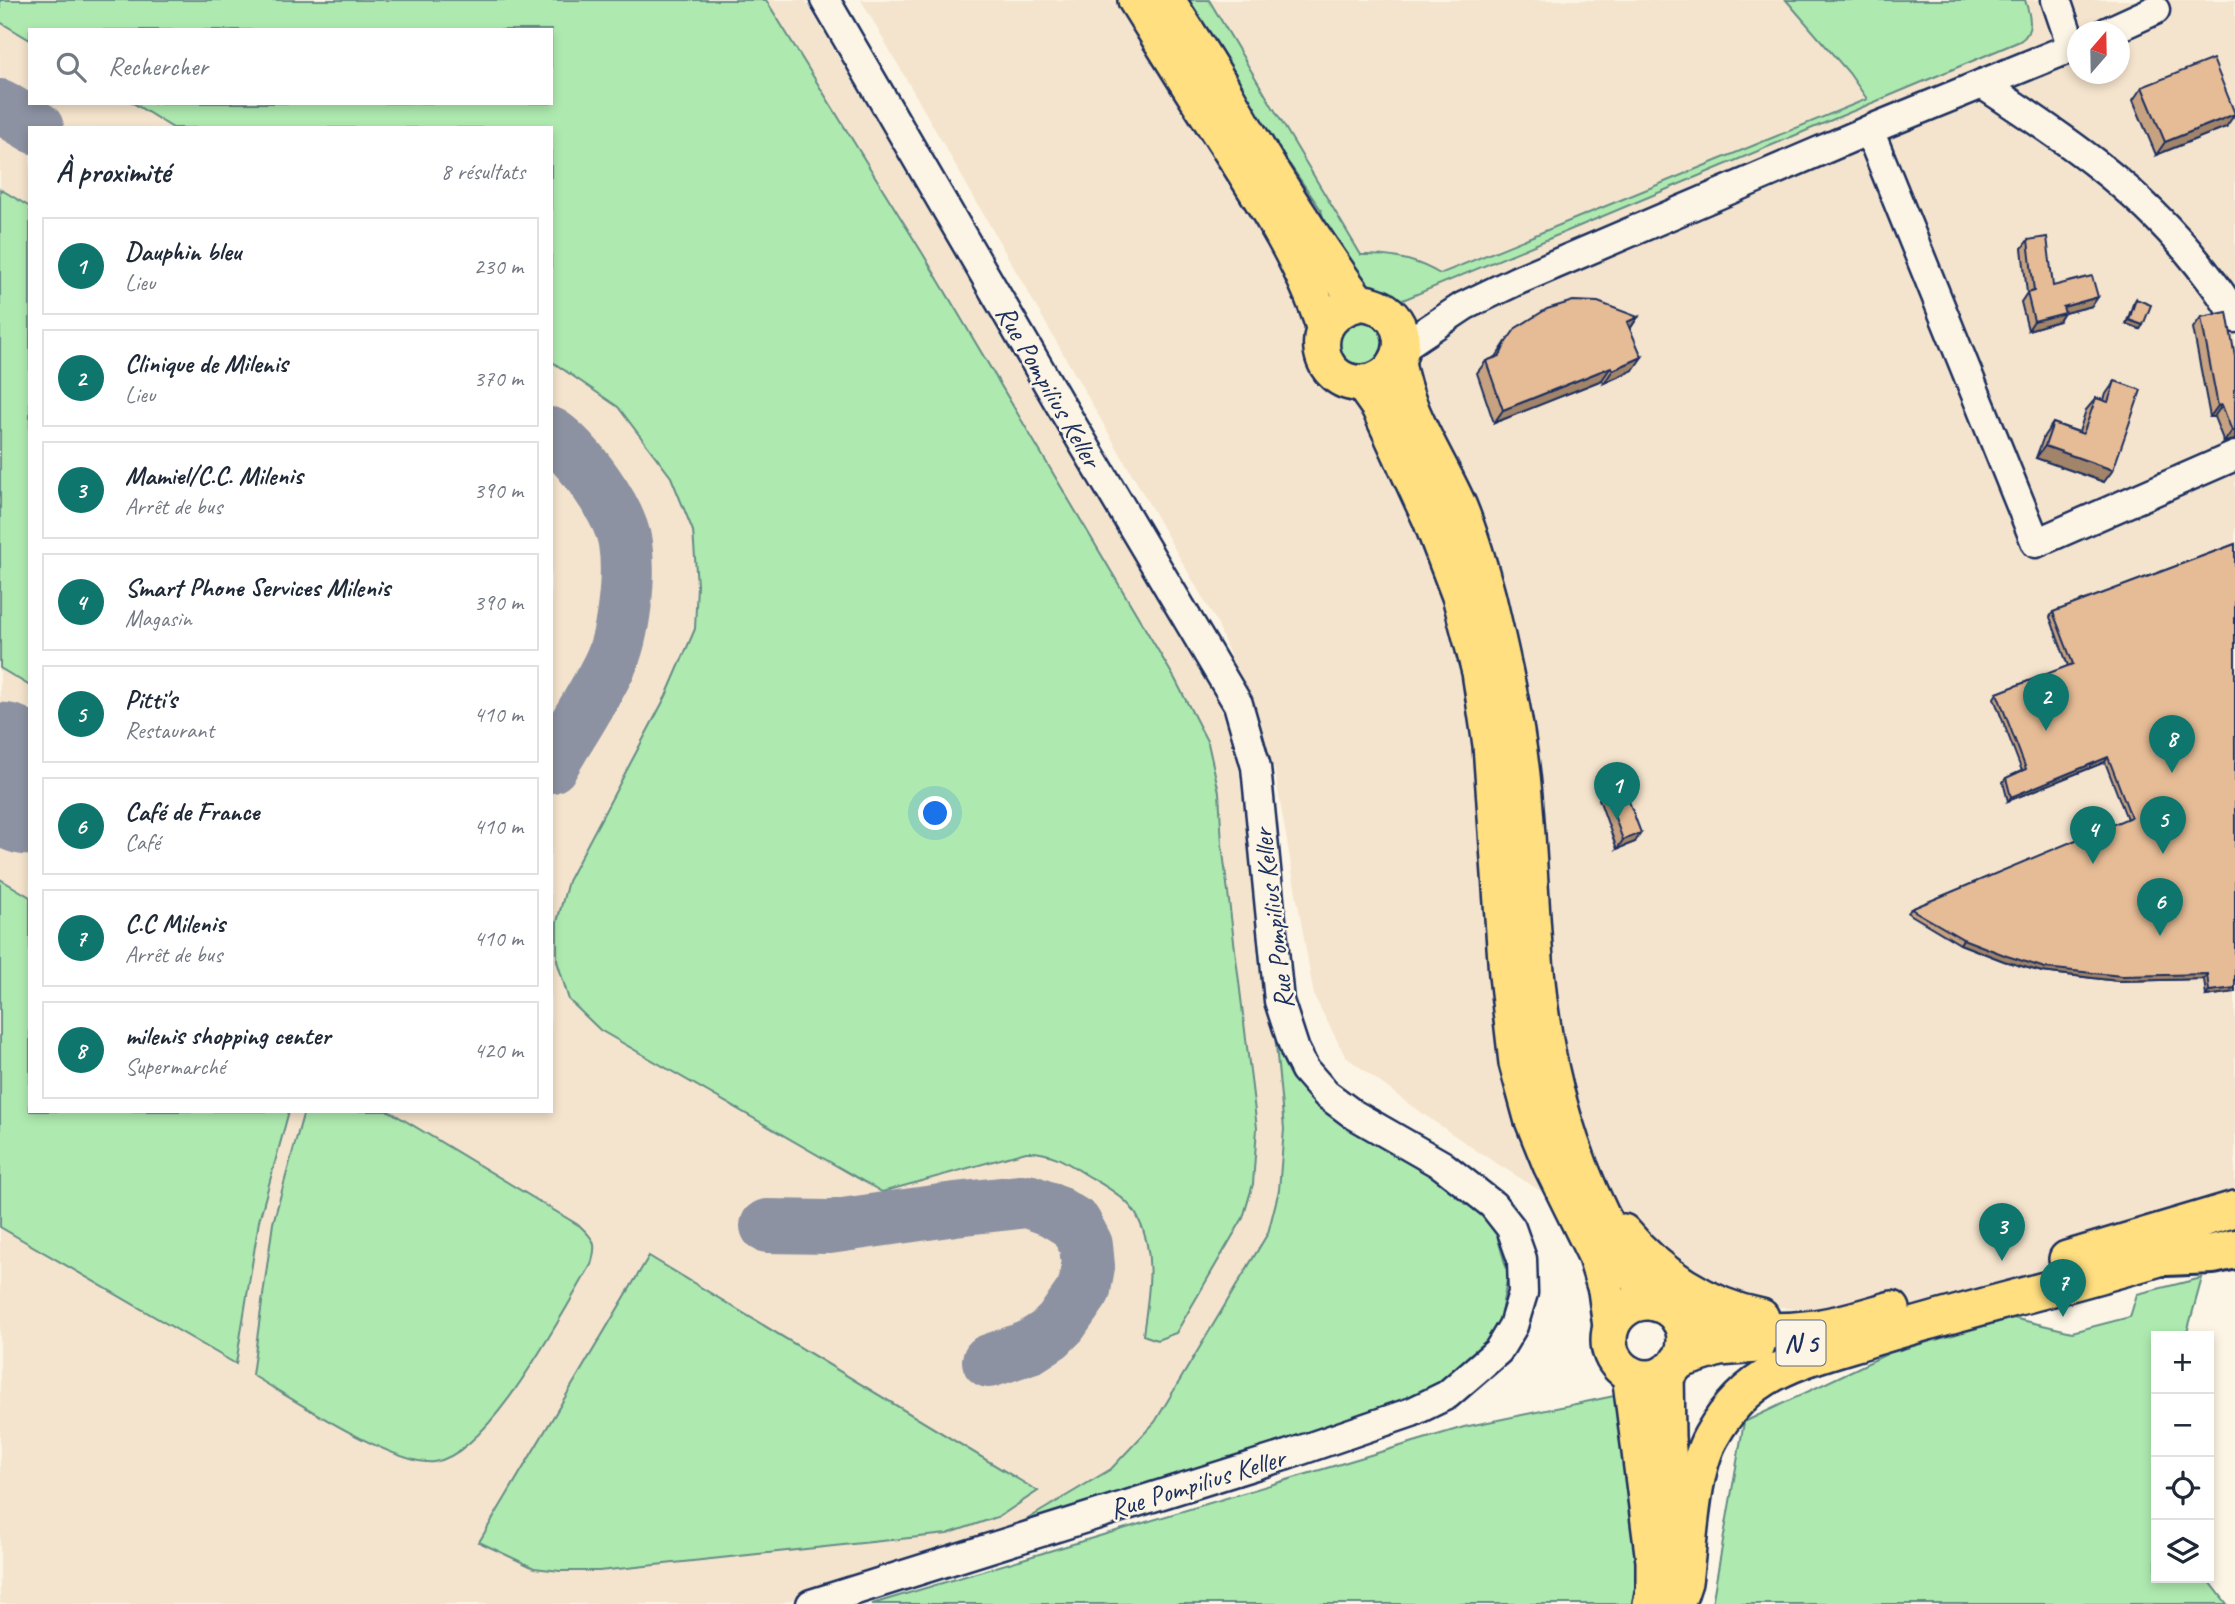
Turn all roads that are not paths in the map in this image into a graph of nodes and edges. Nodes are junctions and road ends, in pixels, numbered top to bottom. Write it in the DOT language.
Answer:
graph roads {
  1 [pos="825,0"];
  2 [pos="1136,0"];
  3 [pos="1167,0"];
  4 [pos="2056,0"];
  5 [pos="2155,10"];
  6 [pos="2130,21"];
  7 [pos="2067,27"];
  8 [pos="2067,49"];
  9 [pos="1982,84"];
  10 [pos="1869,130"];
  11 [pos="1360,303"];
  12 [pos="2235,318"];
  13 [pos="1324,327"];
  14 [pos="1398,343"];
  15 [pos="1362,383"];
  16 [pos="2235,456"];
  17 [pos="1588,1187"];
  18 [pos="2235,1209"];
  19 [pos="2235,1234"];
  20 [pos="2235,1249"];
  21 [pos="2166,1256"];
  22 [pos="1669,1312"];
  23 [pos="1858,1318"];
  24 [pos="1924,1322"];
  25 [pos="1611,1327"];
  26 [pos="1672,1367"];
  27 [pos="1630,1374"];
  28 [pos="1670,1601"];
  29 [pos="811,1604"];
  1 -- 29 [label="street, Rue Pompilius Keller"];
  2 -- 13 [label="main road"];
  3 -- 11 [label="main road"];
  4 -- 7 [label="street"];
  5 -- 6 [label="street"];
  8 -- 9 [label="street"];
  9 -- 10 [label="street"];
  9 -- 12 [label="street"];
  10 -- 14 [label="street"];
  10 -- 16 [label="street"];
  11 -- 13 [label="main road"];
  11 -- 14 [label="main road"];
  13 -- 15 [label="main road"];
  14 -- 15 [label="main road"];
  14 -- 17 [label="main road"];
  15 -- 25 [label="main road"];
  17 -- 22 [label="main road"];
  17 -- 23 [label="main road"];
  18 -- 23 [label="main road, N 5"];
  19 -- 21 [label="main road, N 5"];
  20 -- 21 [label="highway"];
  21 -- 24 [label="main road, N 5"];
  22 -- 23 [label="main road, N 5"];
  22 -- 25 [label="main road"];
  22 -- 26 [label="main road"];
  24 -- 26 [label="main road, N 5"];
  24 -- 28 [label="main road"];
  25 -- 27 [label="main road"];
  26 -- 27 [label="main road"];
  26 -- 28 [label="main road"];
  27 -- 28 [label="main road"];
}
